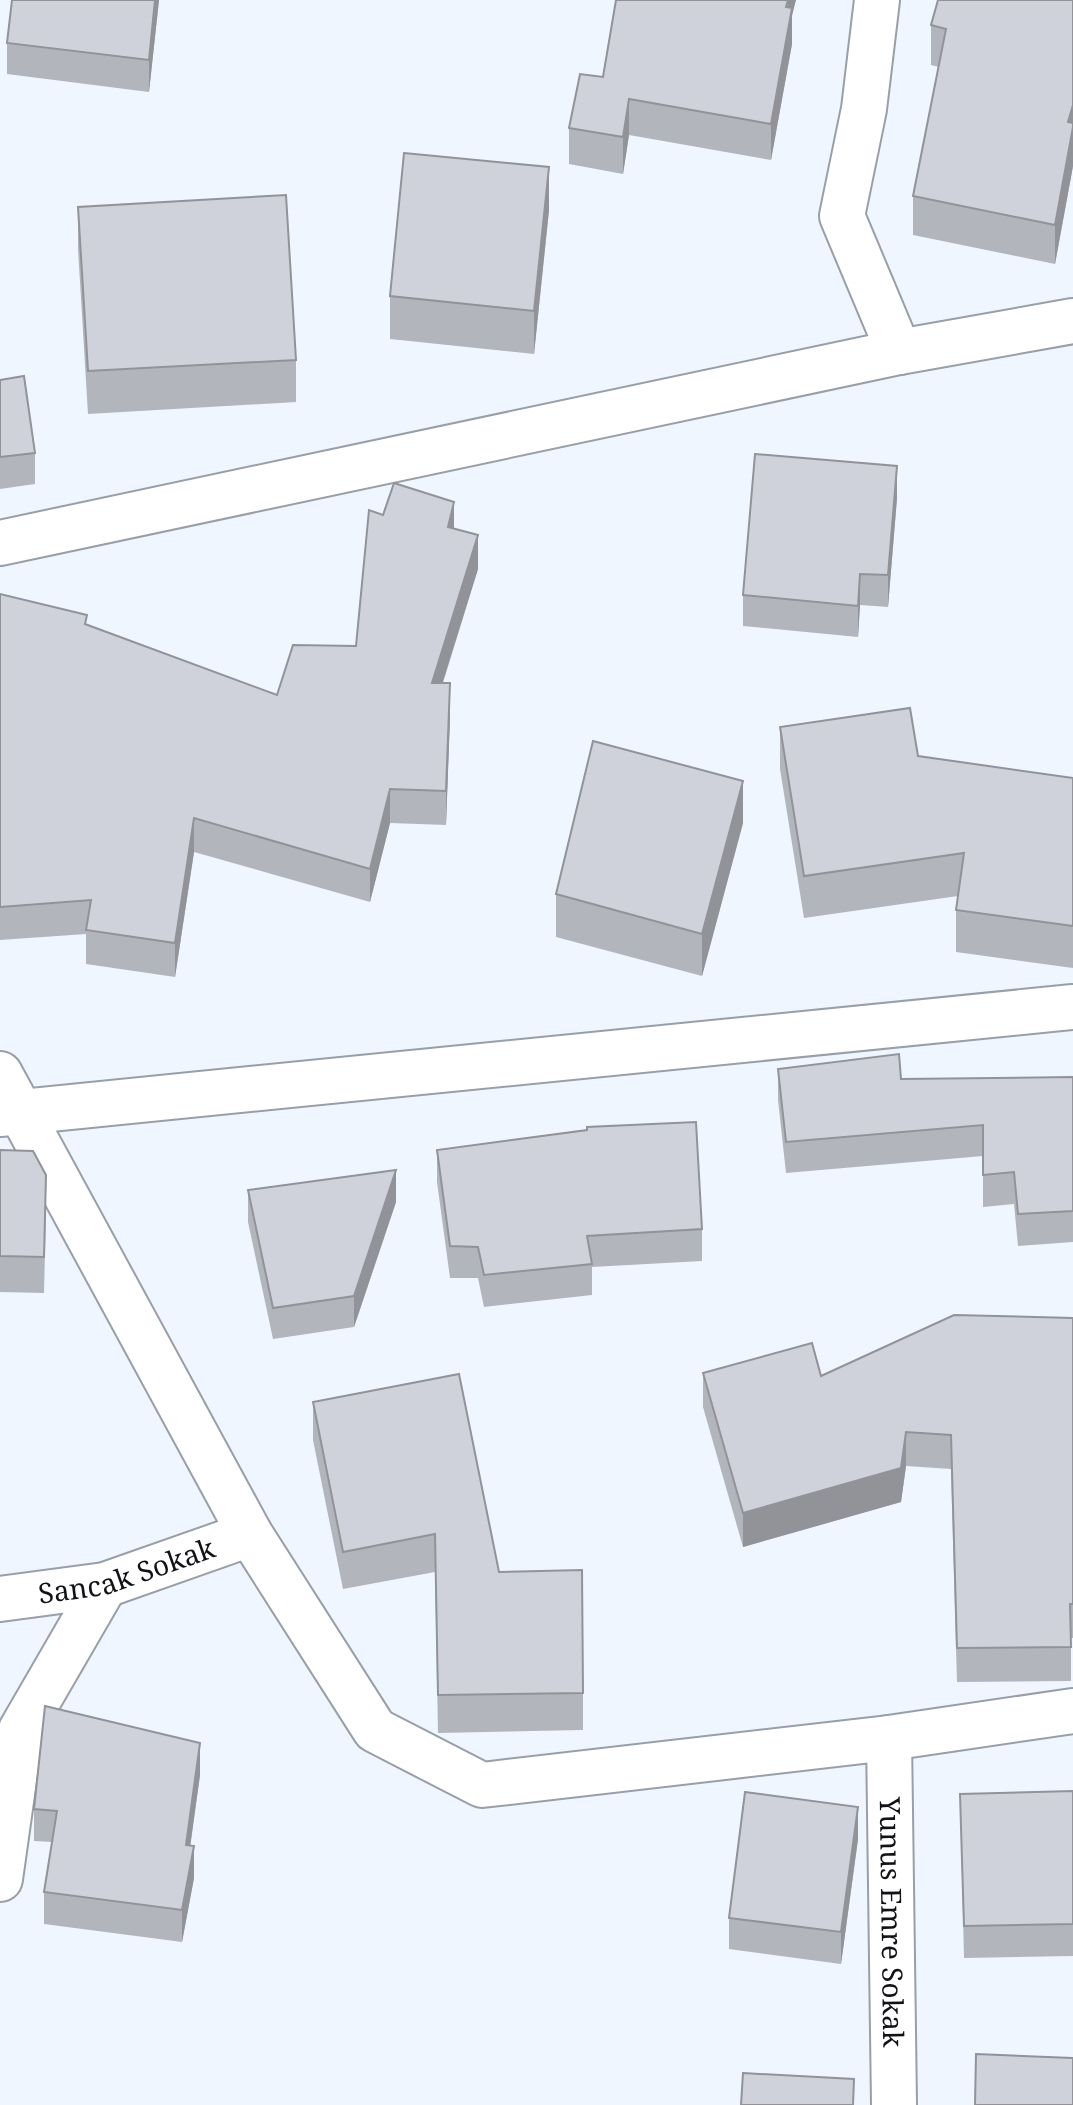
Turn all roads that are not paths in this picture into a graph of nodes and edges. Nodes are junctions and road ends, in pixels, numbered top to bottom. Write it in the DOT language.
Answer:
graph roads {
  1 [pos="877,0"];
  2 [pos="1073,321"];
  3 [pos="899,352"];
  4 [pos="0,543"];
  5 [pos="1073,1007"];
  6 [pos="6,1100"];
  7 [pos="250,1534"];
  8 [pos="105,1585"];
  9 [pos="0,1599"];
  10 [pos="1073,1711"];
  11 [pos="889,1738"];
  12 [pos="0,1879"];
  13 [pos="894,2105"];
  1 -- 3 [label="street"];
  2 -- 3 [label="street"];
  3 -- 4 [label="street"];
  5 -- 6 [label="street"];
  6 -- 7 [label="street"];
  7 -- 8 [label="street, Sancak Sokak"];
  7 -- 11 [label="street"];
  8 -- 9 [label="street, Sancak Sokak"];
  8 -- 12 [label="street"];
  10 -- 11 [label="street"];
  11 -- 13 [label="street, Yunus Emre Sokak"];
}
